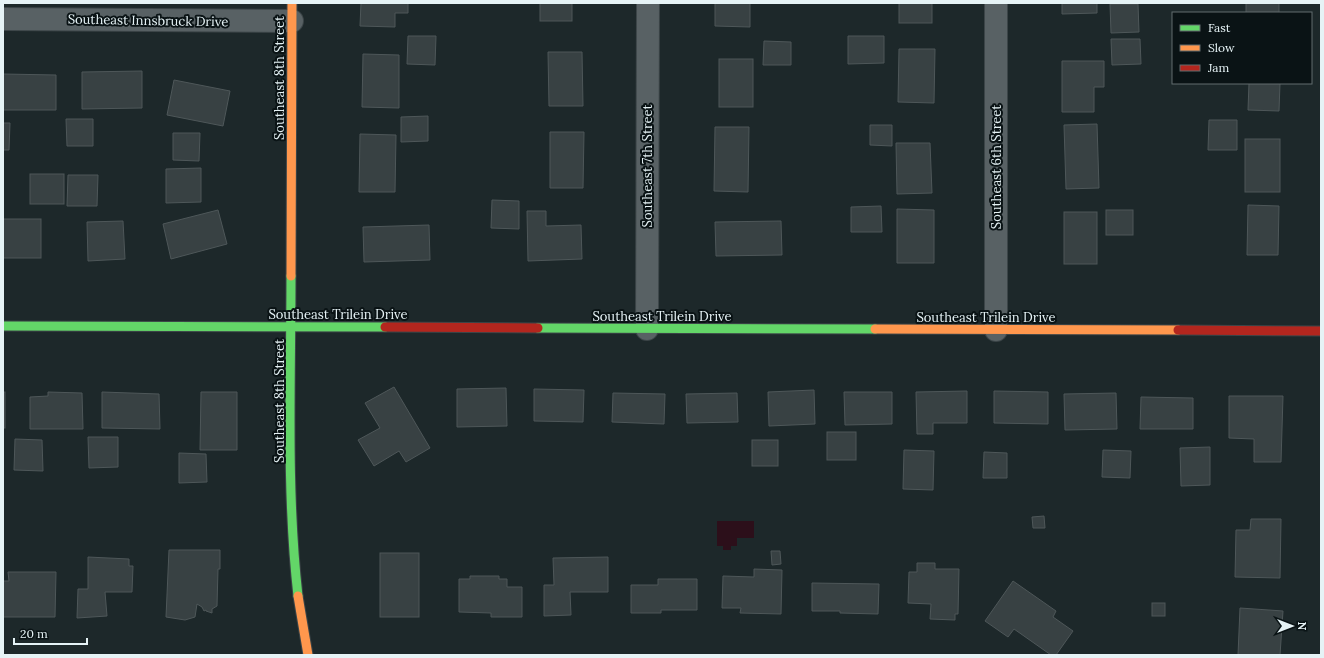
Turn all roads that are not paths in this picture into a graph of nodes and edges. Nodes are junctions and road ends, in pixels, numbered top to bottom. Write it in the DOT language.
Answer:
graph roads {
  1 [pos="648,3"];
  2 [pos="996,3"];
  3 [pos="292,12"];
  4 [pos="3,19"];
  5 [pos="3,326"];
  6 [pos="292,327"];
  7 [pos="647,329"];
  8 [pos="996,330"];
  9 [pos="1321,331"];
  10 [pos="308,655"];
  1 -- 7 [label="street, Southeast 7th Street"];
  2 -- 8 [label="street, Southeast 6th Street"];
  3 -- 4 [label="street, Southeast Innsbruck Drive"];
  3 -- 6 [label="street, Southeast 8th Street"];
  5 -- 6 [label="street, Southeast Trilein Drive"];
  6 -- 7 [label="street, Southeast Trilein Drive"];
  6 -- 10 [label="street, Southeast 8th Street"];
  7 -- 8 [label="street, Southeast Trilein Drive"];
  8 -- 9 [label="street, Southeast Trilein Drive"];
}
